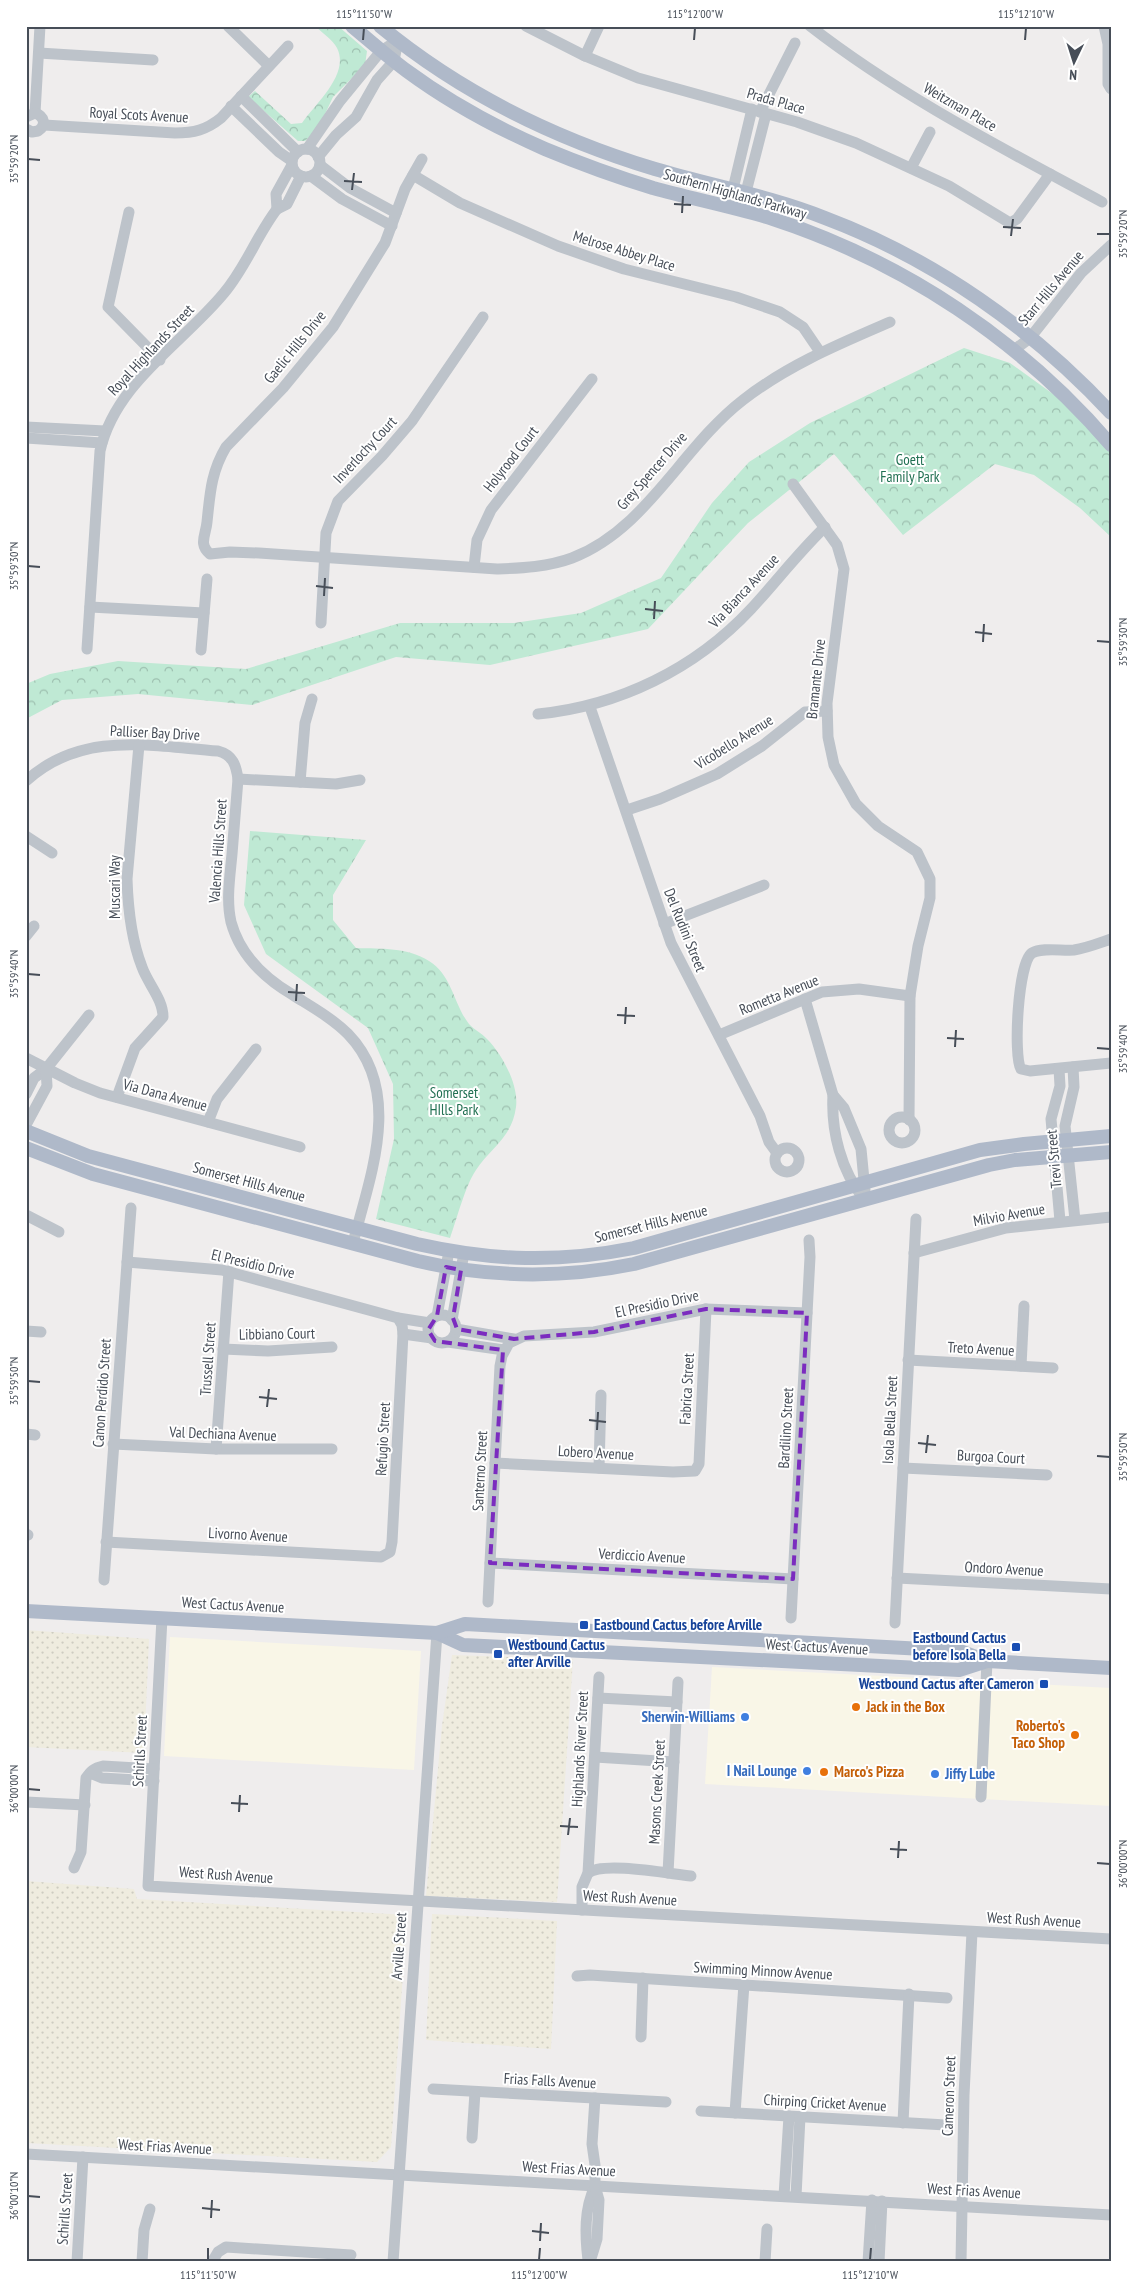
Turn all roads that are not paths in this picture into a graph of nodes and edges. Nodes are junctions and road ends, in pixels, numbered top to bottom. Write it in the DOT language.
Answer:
graph roads {
  1 [pos="40,26"];
  2 [pos="228,26"];
  3 [pos="352,26"];
  4 [pos="380,26"];
  5 [pos="526,26"];
  6 [pos="599,26"];
  7 [pos="810,26"];
  8 [pos="1104,26"];
  9 [pos="398,40"];
  10 [pos="795,43"];
  11 [pos="288,46"];
  12 [pos="381,51"];
  13 [pos="38,53"];
  14 [pos="585,56"];
  15 [pos="153,60"];
  16 [pos="394,61"];
  17 [pos="269,66"];
  18 [pos="1111,89"];
  19 [pos="241,96"];
  20 [pos="231,106"];
  21 [pos="759,112"];
  22 [pos="31,115"];
  23 [pos="44,125"];
  24 [pos="26,128"];
  25 [pos="930,132"];
  26 [pos="297,157"];
  27 [pos="422,160"];
  28 [pos="319,161"];
  29 [pos="911,168"];
  30 [pos="1050,174"];
  31 [pos="413,175"];
  32 [pos="306,176"];
  33 [pos="740,191"];
  34 [pos="1102,202"];
  35 [pos="277,209"];
  36 [pos="736,209"];
  37 [pos="129,212"];
  38 [pos="396,213"];
  39 [pos="392,226"];
  40 [pos="1111,245"];
  41 [pos="483,317"];
  42 [pos="890,322"];
  43 [pos="1030,338"];
  44 [pos="1014,350"];
  45 [pos="820,352"];
  46 [pos="160,360"];
  47 [pos="592,379"];
  48 [pos="1111,414"];
  49 [pos="26,427"];
  50 [pos="105,431"];
  51 [pos="26,438"];
  52 [pos="102,443"];
  53 [pos="1111,445"];
  54 [pos="793,484"];
  55 [pos="825,527"];
  56 [pos="206,550"];
  57 [pos="324,558"];
  58 [pos="474,567"];
  59 [pos="207,579"];
  60 [pos="90,607"];
  61 [pos="204,613"];
  62 [pos="321,622"];
  63 [pos="88,649"];
  64 [pos="201,650"];
  65 [pos="312,699"];
  66 [pos="590,706"];
  67 [pos="827,711"];
  68 [pos="538,714"];
  69 [pos="139,745"];
  70 [pos="230,757"];
  71 [pos="238,778"];
  72 [pos="360,780"];
  73 [pos="26,781"];
  74 [pos="300,782"];
  75 [pos="627,810"];
  76 [pos="26,836"];
  77 [pos="52,853"];
  78 [pos="764,885"];
  79 [pos="664,924"];
  80 [pos="34,926"];
  81 [pos="26,936"];
  82 [pos="1111,939"];
  83 [pos="910,996"];
  84 [pos="805,999"];
  85 [pos="89,1015"];
  86 [pos="719,1035"];
  87 [pos="256,1050"];
  88 [pos="26,1058"];
  89 [pos="1111,1063"];
  90 [pos="1073,1067"];
  91 [pos="46,1069"];
  92 [pos="1059,1069"];
  93 [pos="26,1094"];
  94 [pos="833,1095"];
  95 [pos="117,1097"];
  96 [pos="909,1120"];
  97 [pos="208,1122"];
  98 [pos="26,1125"];
  99 [pos="26,1131"];
  100 [pos="1111,1136"];
  101 [pos="1067,1140"];
  102 [pos="1052,1141"];
  103 [pos="300,1147"];
  104 [pos="26,1148"];
  105 [pos="1111,1152"];
  106 [pos="777,1153"];
  107 [pos="1068,1155"];
  108 [pos="1054,1156"];
  109 [pos="860,1184"];
  110 [pos="864,1199"];
  111 [pos="131,1208"];
  112 [pos="26,1215"];
  113 [pos="1111,1217"];
  114 [pos="916,1219"];
  115 [pos="1074,1220"];
  116 [pos="1060,1221"];
  117 [pos="357,1228"];
  118 [pos="59,1232"];
  119 [pos="809,1240"];
  120 [pos="353,1243"];
  121 [pos="449,1251"];
  122 [pos="914,1253"];
  123 [pos="464,1254"];
  124 [pos="127,1262"];
  125 [pos="446,1267"];
  126 [pos="460,1270"];
  127 [pos="229,1271"];
  128 [pos="1024,1306"];
  129 [pos="706,1309"];
  130 [pos="807,1313"];
  131 [pos="433,1320"];
  132 [pos="454,1324"];
  133 [pos="401,1326"];
  134 [pos="26,1331"];
  135 [pos="41,1332"];
  136 [pos="432,1338"];
  137 [pos="448,1342"];
  138 [pos="509,1344"];
  139 [pos="332,1347"];
  140 [pos="223,1349"];
  141 [pos="908,1360"];
  142 [pos="1021,1366"];
  143 [pos="1053,1368"];
  144 [pos="601,1395"];
  145 [pos="113,1444"];
  146 [pos="332,1449"];
  147 [pos="216,1450"];
  148 [pos="495,1462"];
  149 [pos="599,1468"];
  150 [pos="903,1468"];
  151 [pos="695,1470"];
  152 [pos="1047,1475"];
  153 [pos="106,1542"];
  154 [pos="387,1554"];
  155 [pos="490,1563"];
  156 [pos="896,1578"];
  157 [pos="793,1579"];
  158 [pos="104,1580"];
  159 [pos="1111,1590"];
  160 [pos="488,1602"];
  161 [pos="26,1611"];
  162 [pos="162,1618"];
  163 [pos="791,1618"];
  164 [pos="895,1623"];
  165 [pos="437,1633"];
  166 [pos="987,1661"];
  167 [pos="1111,1668"];
  168 [pos="599,1677"];
  169 [pos="678,1682"];
  170 [pos="598,1698"];
  171 [pos="677,1702"];
  172 [pos="595,1757"];
  173 [pos="674,1762"];
  174 [pos="154,1769"];
  175 [pos="90,1773"];
  176 [pos="154,1781"];
  177 [pos="981,1797"];
  178 [pos="26,1802"];
  179 [pos="85,1805"];
  180 [pos="74,1868"];
  181 [pos="588,1873"];
  182 [pos="668,1873"];
  183 [pos="691,1876"];
  184 [pos="148,1886"];
  185 [pos="417,1902"];
  186 [pos="582,1910"];
  187 [pos="972,1932"];
  188 [pos="1111,1939"];
  189 [pos="577,1976"];
  190 [pos="643,1978"];
  191 [pos="744,1984"];
  192 [pos="909,1994"];
  193 [pos="947,1998"];
  194 [pos="641,2037"];
  195 [pos="433,2089"];
  196 [pos="474,2092"];
  197 [pos="595,2098"];
  198 [pos="666,2102"];
  199 [pos="701,2111"];
  200 [pos="735,2113"];
  201 [pos="794,2116"];
  202 [pos="903,2123"];
  203 [pos="946,2125"];
  204 [pos="472,2138"];
  205 [pos="26,2154"];
  206 [pos="83,2157"];
  207 [pos="399,2175"];
  208 [pos="594,2186"];
  209 [pos="790,2196"];
  210 [pos="877,2201"];
  211 [pos="961,2206"];
  212 [pos="150,2209"];
  213 [pos="1111,2215"];
  214 [pos="767,2229"];
  215 [pos="351,2255"];
  216 [pos="215,2257"];
  217 [pos="77,2262"];
  218 [pos="142,2262"];
  219 [pos="392,2262"];
  220 [pos="589,2262"];
  221 [pos="765,2262"];
  222 [pos="868,2262"];
  223 [pos="879,2262"];
  224 [pos="962,2262"];
  1 -- 13 [label="street"];
  2 -- 17 [label="street"];
  3 -- 12 [label="main road, Southern Highlands Parkway"];
  4 -- 9 [label="main road, Southern Highlands Parkway"];
  5 -- 14 [label="street, Prada Place"];
  6 -- 14 [label="street"];
  7 -- 30 [label="street, Weitzman Place"];
  8 -- 18 [label="street"];
  9 -- 12 [label="street, Royal Highlands Street"];
  9 -- 16 [label="street"];
  9 -- 33 [label="main road, Southern Highlands Parkway"];
  10 -- 21 [label="street"];
  11 -- 17 [label="street, Royal Scots Avenue"];
  12 -- 16 [label="main road, Southern Highlands Parkway"];
  12 -- 26 [label="street, Royal Highlands Street"];
  13 -- 15 [label="street"];
  13 -- 22 [label="street"];
  14 -- 21 [label="street, Prada Place"];
  16 -- 28 [label="street, Royal Highlands Street"];
  16 -- 36 [label="main road, Southern Highlands Parkway"];
  17 -- 19 [label="street, Royal Scots Avenue"];
  19 -- 20 [label="street, Royal Scots Avenue"];
  19 -- 26 [label="street"];
  20 -- 23 [label="street, Royal Scots Avenue"];
  20 -- 26 [label="street"];
  21 -- 29 [label="street, Prada Place"];
  21 -- 33 [label="street"];
  22 -- 23 [label="street"];
  23 -- 24 [label="street, Royal Scots Avenue"];
  25 -- 29 [label="street"];
  26 -- 28 [label="street"];
  26 -- 32 [label="street"];
  26 -- 35 [label="street, Royal Highlands Street"];
  27 -- 31 [label="street, Gaelic Hills Drive"];
  28 -- 32 [label="street, Royal Highlands Street"];
  28 -- 38 [label="street"];
  29 -- 30 [label="street, Prada Place"];
  30 -- 34 [label="street, Weitzman Place"];
  31 -- 38 [label="street, Gaelic Hills Drive"];
  31 -- 45 [label="street, Melrose Abbey Place"];
  32 -- 35 [label="street, Royal Highlands Street"];
  32 -- 39 [label="street"];
  33 -- 36 [label="street"];
  33 -- 43 [label="main road, Southern Highlands Parkway"];
  35 -- 46 [label="street, Royal Highlands Street"];
  36 -- 44 [label="main road, Southern Highlands Parkway"];
  37 -- 46 [label="street"];
  38 -- 39 [label="street, Gaelic Hills Drive"];
  39 -- 56 [label="street, Gaelic Hills Drive"];
  40 -- 43 [label="street, Starr Hills Avenue"];
  41 -- 57 [label="street, Inverlochy Court"];
  42 -- 45 [label="street, Grey Spencer Drive"];
  43 -- 44 [label="street, Starr Hills Avenue"];
  43 -- 48 [label="main road, Southern Highlands Parkway"];
  44 -- 53 [label="main road, Southern Highlands Parkway"];
  45 -- 58 [label="street, Grey Spencer Drive"];
  46 -- 50 [label="street, Royal Highlands Street"];
  47 -- 58 [label="street, Holyrood Court"];
  49 -- 50 [label="street"];
  50 -- 52 [label="street, Royal Highlands Street"];
  51 -- 52 [label="street"];
  52 -- 60 [label="street, Royal Highlands Street"];
  54 -- 55 [label="street, Bramante Drive"];
  55 -- 66 [label="street, Via Bianca Avenue"];
  55 -- 67 [label="street, Bramante Drive"];
  56 -- 57 [label="street, Grey Spencer Drive"];
  57 -- 58 [label="street, Grey Spencer Drive"];
  57 -- 62 [label="street, Inverlochy Court"];
  59 -- 61 [label="street"];
  60 -- 61 [label="street"];
  60 -- 63 [label="street, Royal Highlands Street"];
  61 -- 64 [label="street"];
  65 -- 74 [label="street"];
  66 -- 68 [label="street, Via Bianca Avenue"];
  66 -- 75 [label="street, Del Rudini Street"];
  67 -- 75 [label="street, Vicobello Avenue"];
  67 -- 83 [label="street, Bramante Drive"];
  69 -- 70 [label="street, Palliser Bay Drive"];
  69 -- 73 [label="street, Palliser Bay Drive"];
  69 -- 95 [label="street, Muscari Way"];
  70 -- 71 [label="street, Valencia Hills Street"];
  71 -- 74 [label="street"];
  71 -- 117 [label="street, Valencia Hills Street"];
  72 -- 74 [label="street"];
  75 -- 79 [label="street, Del Rudini Street"];
  76 -- 77 [label="street"];
  78 -- 79 [label="street"];
  79 -- 86 [label="street, Del Rudini Street"];
  80 -- 81 [label="street"];
  82 -- 92 [label="street"];
  83 -- 84 [label="street, Rometta Avenue"];
  83 -- 96 [label="street, Bramante Drive"];
  84 -- 86 [label="street, Rometta Avenue"];
  84 -- 94 [label="street"];
  85 -- 91 [label="street"];
  86 -- 106 [label="street, Del Rudini Street"];
  87 -- 97 [label="street"];
  88 -- 91 [label="street, Via Dana Avenue"];
  89 -- 90 [label="street"];
  90 -- 92 [label="street"];
  90 -- 101 [label="street, Trevi Street"];
  91 -- 93 [label="street"];
  91 -- 95 [label="street, Via Dana Avenue"];
  91 -- 98 [label="street"];
  92 -- 102 [label="street, Trevi Street"];
  94 -- 109 [label="street"];
  94 -- 109 [label="street"];
  95 -- 97 [label="street, Via Dana Avenue"];
  97 -- 103 [label="street, Via Dana Avenue"];
  99 -- 117 [label="main road, Somerset Hills Avenue"];
  100 -- 101 [label="main road, Somerset Hills Avenue"];
  101 -- 102 [label="main road, Somerset Hills Avenue"];
  101 -- 107 [label="street, Trevi Street"];
  102 -- 108 [label="street, Trevi Street"];
  102 -- 109 [label="main road, Somerset Hills Avenue"];
  104 -- 120 [label="main road"];
  105 -- 107 [label="main road"];
  107 -- 108 [label="main road"];
  107 -- 115 [label="street, Trevi Street"];
  108 -- 110 [label="main road"];
  108 -- 116 [label="street, Trevi Street"];
  109 -- 110 [label="street"];
  109 -- 123 [label="main road, Somerset Hills Avenue"];
  110 -- 126 [label="main road"];
  111 -- 124 [label="street, Canon Perdido Street"];
  112 -- 118 [label="street"];
  113 -- 115 [label="street, Milvio Avenue"];
  114 -- 122 [label="street, Isola Bella Street"];
  115 -- 116 [label="street, Milvio Avenue"];
  116 -- 122 [label="street, Milvio Avenue"];
  117 -- 120 [label="street, Valencia Hills Street"];
  117 -- 121 [label="main road, Somerset Hills Avenue"];
  119 -- 130 [label="street, Bardilino Street"];
  120 -- 125 [label="main road"];
  121 -- 123 [label="main road, Somerset Hills Avenue"];
  121 -- 125 [label="street"];
  122 -- 141 [label="street, Isola Bella Street"];
  123 -- 126 [label="street"];
  124 -- 127 [label="street, El Presidio Drive"];
  124 -- 145 [label="street, Canon Perdido Street"];
  125 -- 126 [label="main road"];
  125 -- 131 [label="street"];
  126 -- 132 [label="street"];
  127 -- 133 [label="street, El Presidio Drive"];
  127 -- 140 [label="street, Trussell Street"];
  128 -- 142 [label="street"];
  129 -- 130 [label="street, El Presidio Drive"];
  129 -- 138 [label="street, El Presidio Drive"];
  129 -- 151 [label="street, Fabrica Street"];
  130 -- 157 [label="street, Bardilino Street"];
  131 -- 132 [label="street"];
  131 -- 133 [label="street, El Presidio Drive"];
  131 -- 136 [label="street"];
  132 -- 137 [label="street"];
  132 -- 138 [label="street, El Presidio Drive"];
  133 -- 136 [label="street, El Presidio Drive"];
  133 -- 154 [label="street, Refugio Street"];
  134 -- 135 [label="street"];
  136 -- 137 [label="street"];
  137 -- 138 [label="street, El Presidio Drive"];
  138 -- 148 [label="street, Santerno Street"];
  139 -- 140 [label="street, Libbiano Court"];
  140 -- 147 [label="street, Trussell Street"];
  141 -- 142 [label="street, Treto Avenue"];
  141 -- 150 [label="street, Isola Bella Street"];
  142 -- 143 [label="street, Treto Avenue"];
  144 -- 149 [label="street"];
  145 -- 147 [label="street, Val Dechiana Avenue"];
  145 -- 153 [label="street, Canon Perdido Street"];
  146 -- 147 [label="street, Val Dechiana Avenue"];
  148 -- 149 [label="street, Lobero Avenue"];
  148 -- 155 [label="street, Santerno Street"];
  149 -- 151 [label="street, Lobero Avenue"];
  150 -- 152 [label="street, Burgoa Court"];
  150 -- 156 [label="street, Isola Bella Street"];
  153 -- 154 [label="street, Livorno Avenue"];
  153 -- 158 [label="street, Canon Perdido Street"];
  155 -- 157 [label="street, Verdiccio Avenue"];
  155 -- 160 [label="street, Santerno Street"];
  156 -- 159 [label="street, Ondoro Avenue"];
  156 -- 164 [label="street, Isola Bella Street"];
  157 -- 163 [label="street, Bardilino Street"];
  161 -- 162 [label="main road, West Cactus Avenue"];
  162 -- 165 [label="main road, West Cactus Avenue"];
  162 -- 174 [label="street, Schirlls Street"];
  165 -- 166 [label="main road, West Cactus Avenue"];
  165 -- 166 [label="main road, West Cactus Avenue"];
  165 -- 185 [label="street, Arville Street"];
  166 -- 167 [label="main road, West Cactus Avenue"];
  166 -- 177 [label="street"];
  168 -- 170 [label="street, Highlands River Street"];
  169 -- 171 [label="street, Masons Creek Street"];
  170 -- 171 [label="street"];
  170 -- 172 [label="street, Highlands River Street"];
  171 -- 173 [label="street, Masons Creek Street"];
  172 -- 173 [label="street"];
  172 -- 181 [label="street, Highlands River Street"];
  173 -- 182 [label="street, Masons Creek Street"];
  174 -- 175 [label="street"];
  174 -- 176 [label="street, Schirlls Street"];
  175 -- 176 [label="street"];
  175 -- 179 [label="street"];
  176 -- 184 [label="street, Schirlls Street"];
  178 -- 179 [label="street"];
  179 -- 180 [label="street"];
  181 -- 182 [label="street"];
  181 -- 186 [label="street, Highlands River Street"];
  182 -- 183 [label="street"];
  184 -- 185 [label="street, West Rush Avenue"];
  185 -- 186 [label="street, West Rush Avenue"];
  185 -- 207 [label="street, Arville Street"];
  186 -- 187 [label="street, West Rush Avenue"];
  187 -- 188 [label="street, West Rush Avenue"];
  187 -- 211 [label="street, Cameron Street"];
  189 -- 190 [label="street, Swimming Minnow Avenue"];
  190 -- 191 [label="street, Swimming Minnow Avenue"];
  190 -- 194 [label="street"];
  191 -- 192 [label="street, Swimming Minnow Avenue"];
  191 -- 200 [label="street"];
  192 -- 193 [label="street, Swimming Minnow Avenue"];
  192 -- 202 [label="street"];
  195 -- 196 [label="street, Frias Falls Avenue"];
  196 -- 197 [label="street, Frias Falls Avenue"];
  196 -- 204 [label="street"];
  197 -- 198 [label="street, Frias Falls Avenue"];
  197 -- 208 [label="street"];
  199 -- 200 [label="street, Chirping Cricket Avenue"];
  200 -- 201 [label="street, Chirping Cricket Avenue"];
  201 -- 202 [label="street, Chirping Cricket Avenue"];
  201 -- 209 [label="street"];
  202 -- 203 [label="street, Chirping Cricket Avenue"];
  205 -- 206 [label="street, West Frias Avenue"];
  206 -- 207 [label="street, West Frias Avenue"];
  206 -- 217 [label="street, Schirlls Street"];
  207 -- 208 [label="street, West Frias Avenue"];
  207 -- 219 [label="street, Arville Street"];
  208 -- 209 [label="street, West Frias Avenue"];
  208 -- 220 [label="street"];
  209 -- 210 [label="street, West Frias Avenue"];
  210 -- 211 [label="street, West Frias Avenue"];
  210 -- 222 [label="street"];
  210 -- 223 [label="street"];
  211 -- 213 [label="street, West Frias Avenue"];
  211 -- 224 [label="street, Cameron Street"];
  212 -- 218 [label="street"];
  214 -- 221 [label="street"];
  215 -- 216 [label="street"];
}
